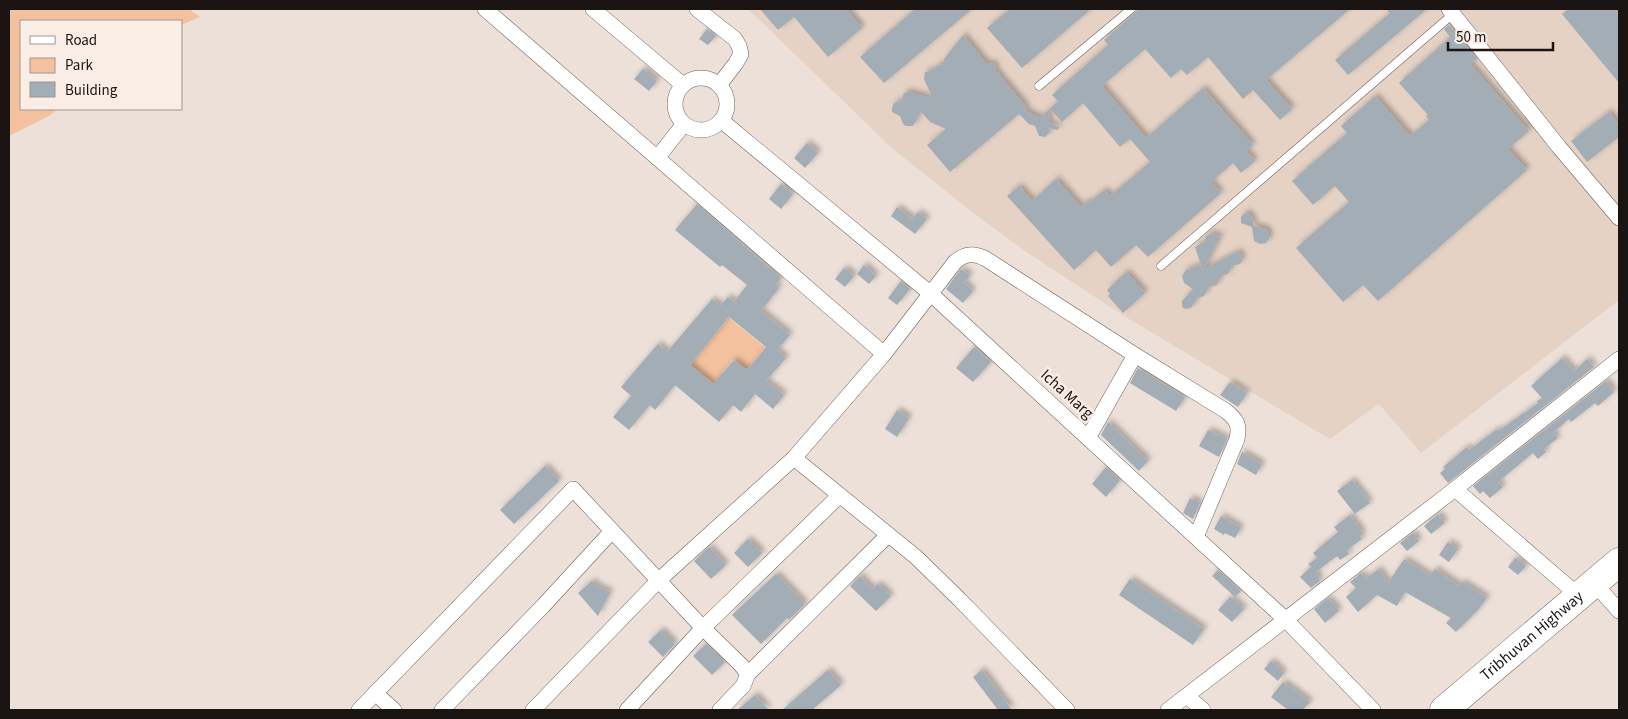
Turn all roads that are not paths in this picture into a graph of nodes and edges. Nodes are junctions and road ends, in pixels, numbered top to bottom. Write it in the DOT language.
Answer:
graph roads {
  1 [pos="485,9"];
  2 [pos="593,9"];
  3 [pos="696,9"];
  4 [pos="1131,9"];
  5 [pos="1451,11"];
  6 [pos="684,85"];
  7 [pos="719,85"];
  8 [pos="1039,86"];
  9 [pos="722,120"];
  10 [pos="684,124"];
  11 [pos="657,158"];
  12 [pos="1619,218"];
  13 [pos="1161,266"];
  14 [pos="931,294"];
  15 [pos="884,354"];
  16 [pos="1135,355"];
  17 [pos="1619,359"];
  18 [pos="1088,438"];
  19 [pos="794,458"];
  20 [pos="1455,489"];
  21 [pos="840,496"];
  22 [pos="612,531"];
  23 [pos="888,535"];
  24 [pos="1196,537"];
  25 [pos="1619,562"];
  26 [pos="659,580"];
  27 [pos="1587,590"];
  28 [pos="1619,611"];
  29 [pos="1285,619"];
  30 [pos="703,628"];
  31 [pos="748,674"];
  32 [pos="375,693"];
  33 [pos="1187,696"];
  34 [pos="359,710"];
  35 [pos="394,710"];
  36 [pos="442,710"];
  37 [pos="533,710"];
  38 [pos="627,710"];
  39 [pos="720,710"];
  40 [pos="1067,710"];
  41 [pos="1168,710"];
  42 [pos="1203,710"];
  43 [pos="1373,710"];
  44 [pos="1444,710"];
  1 -- 11 [label="street"];
  2 -- 6 [label="street"];
  3 -- 7 [label="street"];
  4 -- 8 [label="lane"];
  5 -- 12 [label="street"];
  5 -- 13 [label="lane"];
  6 -- 7 [label="street"];
  6 -- 10 [label="street"];
  7 -- 9 [label="street"];
  9 -- 10 [label="street"];
  9 -- 14 [label="street, Icha Marg"];
  10 -- 11 [label="street"];
  11 -- 15 [label="street"];
  14 -- 15 [label="street"];
  14 -- 16 [label="street"];
  14 -- 18 [label="street, Icha Marg"];
  15 -- 19 [label="street"];
  16 -- 18 [label="street"];
  16 -- 24 [label="street"];
  17 -- 20 [label="street"];
  18 -- 24 [label="street, Icha Marg"];
  19 -- 21 [label="street"];
  19 -- 26 [label="street"];
  20 -- 27 [label="street"];
  20 -- 29 [label="street"];
  21 -- 23 [label="street"];
  21 -- 30 [label="street"];
  22 -- 26 [label="street"];
  22 -- 32 [label="street"];
  22 -- 36 [label="street"];
  23 -- 31 [label="street"];
  23 -- 40 [label="street"];
  24 -- 29 [label="street, Icha Marg"];
  25 -- 27 [label="highway, Tribhuvan Highway"];
  26 -- 30 [label="street"];
  26 -- 37 [label="street"];
  27 -- 28 [label="street"];
  27 -- 44 [label="highway, Tribhuvan Highway"];
  29 -- 33 [label="street"];
  29 -- 43 [label="street, Icha Marg"];
  30 -- 31 [label="street"];
  30 -- 38 [label="street"];
  31 -- 39 [label="street"];
  32 -- 34 [label="street"];
  32 -- 35 [label="street"];
  33 -- 41 [label="street"];
  33 -- 42 [label="street"];
}
